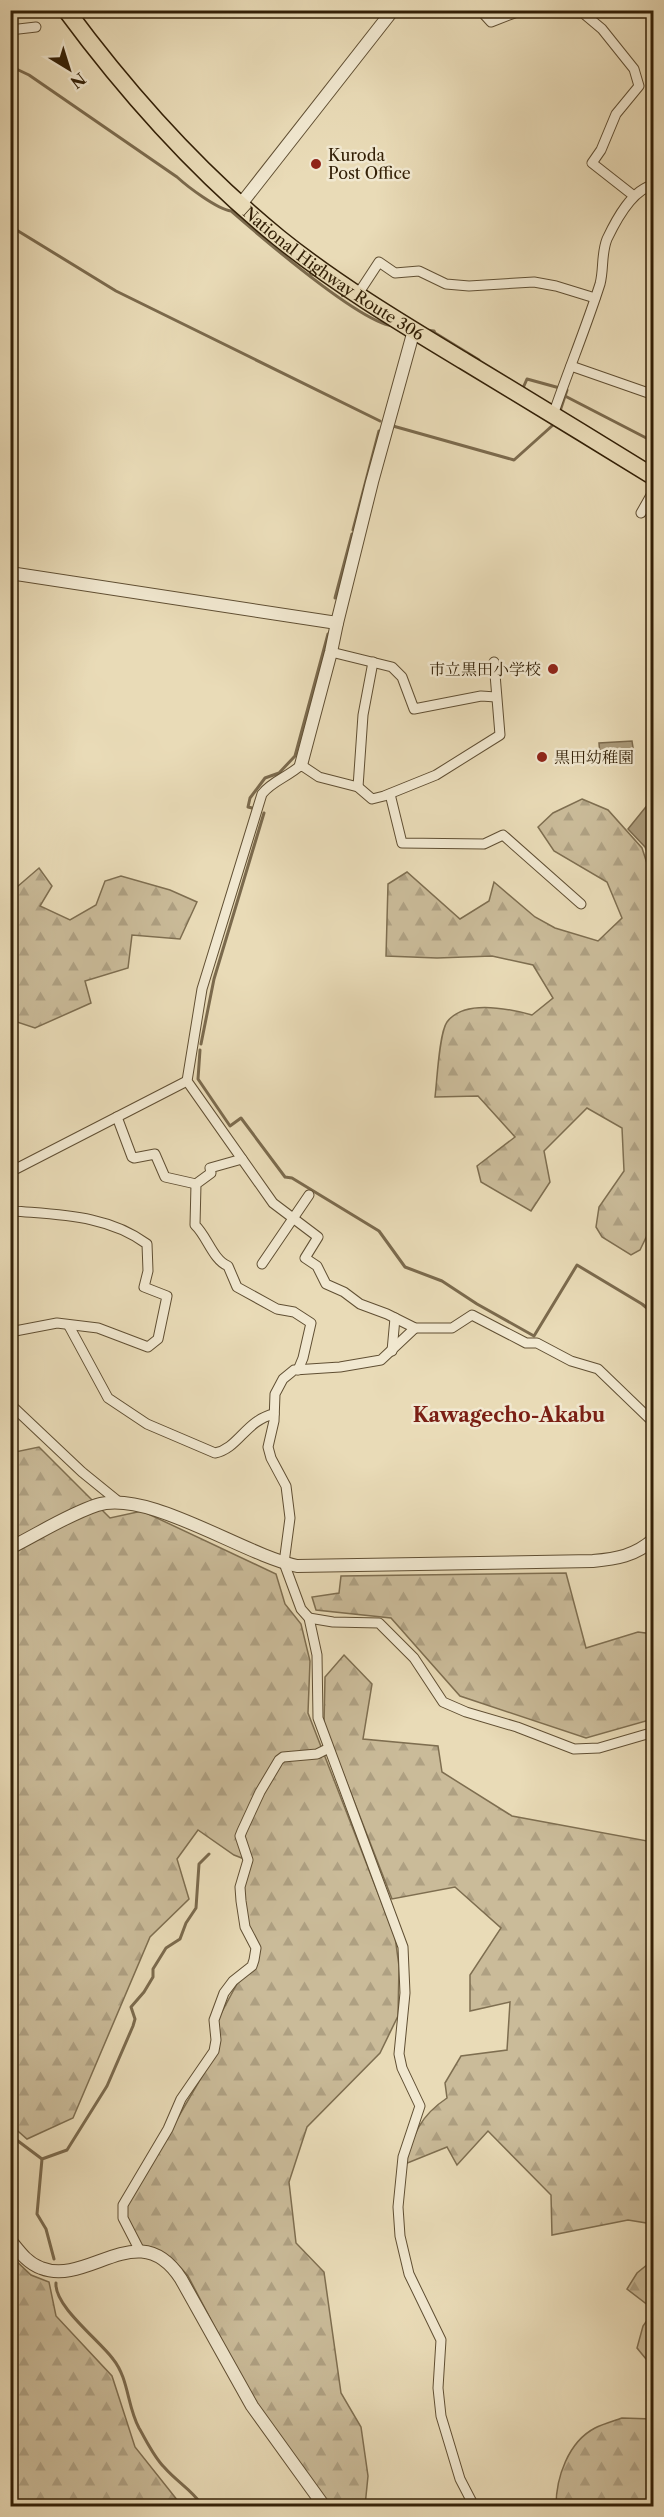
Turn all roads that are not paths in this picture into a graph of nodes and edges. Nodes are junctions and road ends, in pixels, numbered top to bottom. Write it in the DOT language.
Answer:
graph roads {
  1 [pos="66,10"];
  2 [pos="393,10"];
  3 [pos="480,10"];
  4 [pos="36,27"];
  5 [pos="10,30"];
  6 [pos="654,185"];
  7 [pos="634,196"];
  8 [pos="241,204"];
  9 [pos="358,294"];
  10 [pos="595,298"];
  11 [pos="414,330"];
  12 [pos="571,366"];
  13 [pos="654,395"];
  14 [pos="553,415"];
  15 [pos="654,477"];
  16 [pos="654,490"];
  17 [pos="640,513"];
  18 [pos="10,573"];
  19 [pos="337,622"];
  20 [pos="331,652"];
  21 [pos="374,662"];
  22 [pos="494,662"];
  23 [pos="496,697"];
  24 [pos="301,765"];
  25 [pos="358,787"];
  26 [pos="390,794"];
  27 [pos="581,904"];
  28 [pos="187,1082"];
  29 [pos="117,1117"];
  30 [pos="242,1159"];
  31 [pos="10,1172"];
  32 [pos="196,1185"];
  33 [pos="309,1195"];
  34 [pos="10,1198"];
  35 [pos="291,1219"];
  36 [pos="262,1264"];
  37 [pos="396,1318"];
  38 [pos="69,1326"];
  39 [pos="416,1328"];
  40 [pos="10,1332"];
  41 [pos="392,1351"];
  42 [pos="298,1370"];
  43 [pos="10,1404"];
  44 [pos="274,1414"];
  45 [pos="654,1423"];
  46 [pos="119,1502"];
  47 [pos="654,1539"];
  48 [pos="10,1548"];
  49 [pos="284,1563"];
  50 [pos="309,1618"];
  51 [pos="654,1732"];
  52 [pos="327,1749"];
  53 [pos="10,2240"];
  54 [pos="140,2251"];
  55 [pos="324,2506"];
  56 [pos="474,2506"];
  1 -- 8 [label="highway, National Highway Route 306"];
  2 -- 8 [label="street"];
  3 -- 7 [label="street"];
  4 -- 5 [label="street"];
  6 -- 7 [label="street"];
  7 -- 10 [label="street"];
  8 -- 9 [label="highway, National Highway Route 306"];
  9 -- 10 [label="street"];
  9 -- 11 [label="highway, National Highway Route 306"];
  10 -- 12 [label="street"];
  11 -- 14 [label="highway, National Highway Route 306"];
  11 -- 19 [label="street"];
  12 -- 13 [label="street"];
  12 -- 14 [label="street"];
  14 -- 15 [label="highway, National Highway Route 306"];
  16 -- 17 [label="street"];
  18 -- 19 [label="street"];
  19 -- 20 [label="street"];
  20 -- 21 [label="street"];
  20 -- 24 [label="street"];
  21 -- 23 [label="street"];
  21 -- 25 [label="street"];
  22 -- 23 [label="street"];
  23 -- 26 [label="street"];
  24 -- 25 [label="street"];
  24 -- 28 [label="street"];
  25 -- 26 [label="street"];
  26 -- 27 [label="street"];
  28 -- 29 [label="street"];
  28 -- 30 [label="street"];
  29 -- 31 [label="street"];
  29 -- 32 [label="street"];
  30 -- 32 [label="street"];
  30 -- 35 [label="street"];
  32 -- 42 [label="street"];
  33 -- 35 [label="street"];
  34 -- 38 [label="street"];
  35 -- 36 [label="street"];
  35 -- 37 [label="street"];
  37 -- 39 [label="street"];
  37 -- 41 [label="street"];
  38 -- 40 [label="street"];
  38 -- 44 [label="street"];
  39 -- 41 [label="street"];
  39 -- 45 [label="street"];
  41 -- 42 [label="street"];
  42 -- 44 [label="street"];
  43 -- 46 [label="street"];
  44 -- 49 [label="street"];
  46 -- 48 [label="street"];
  46 -- 49 [label="street"];
  47 -- 49 [label="street"];
  49 -- 50 [label="street"];
  50 -- 51 [label="street"];
  50 -- 52 [label="street"];
  52 -- 54 [label="street"];
  52 -- 56 [label="street"];
  53 -- 54 [label="street"];
  54 -- 55 [label="street"];
}
